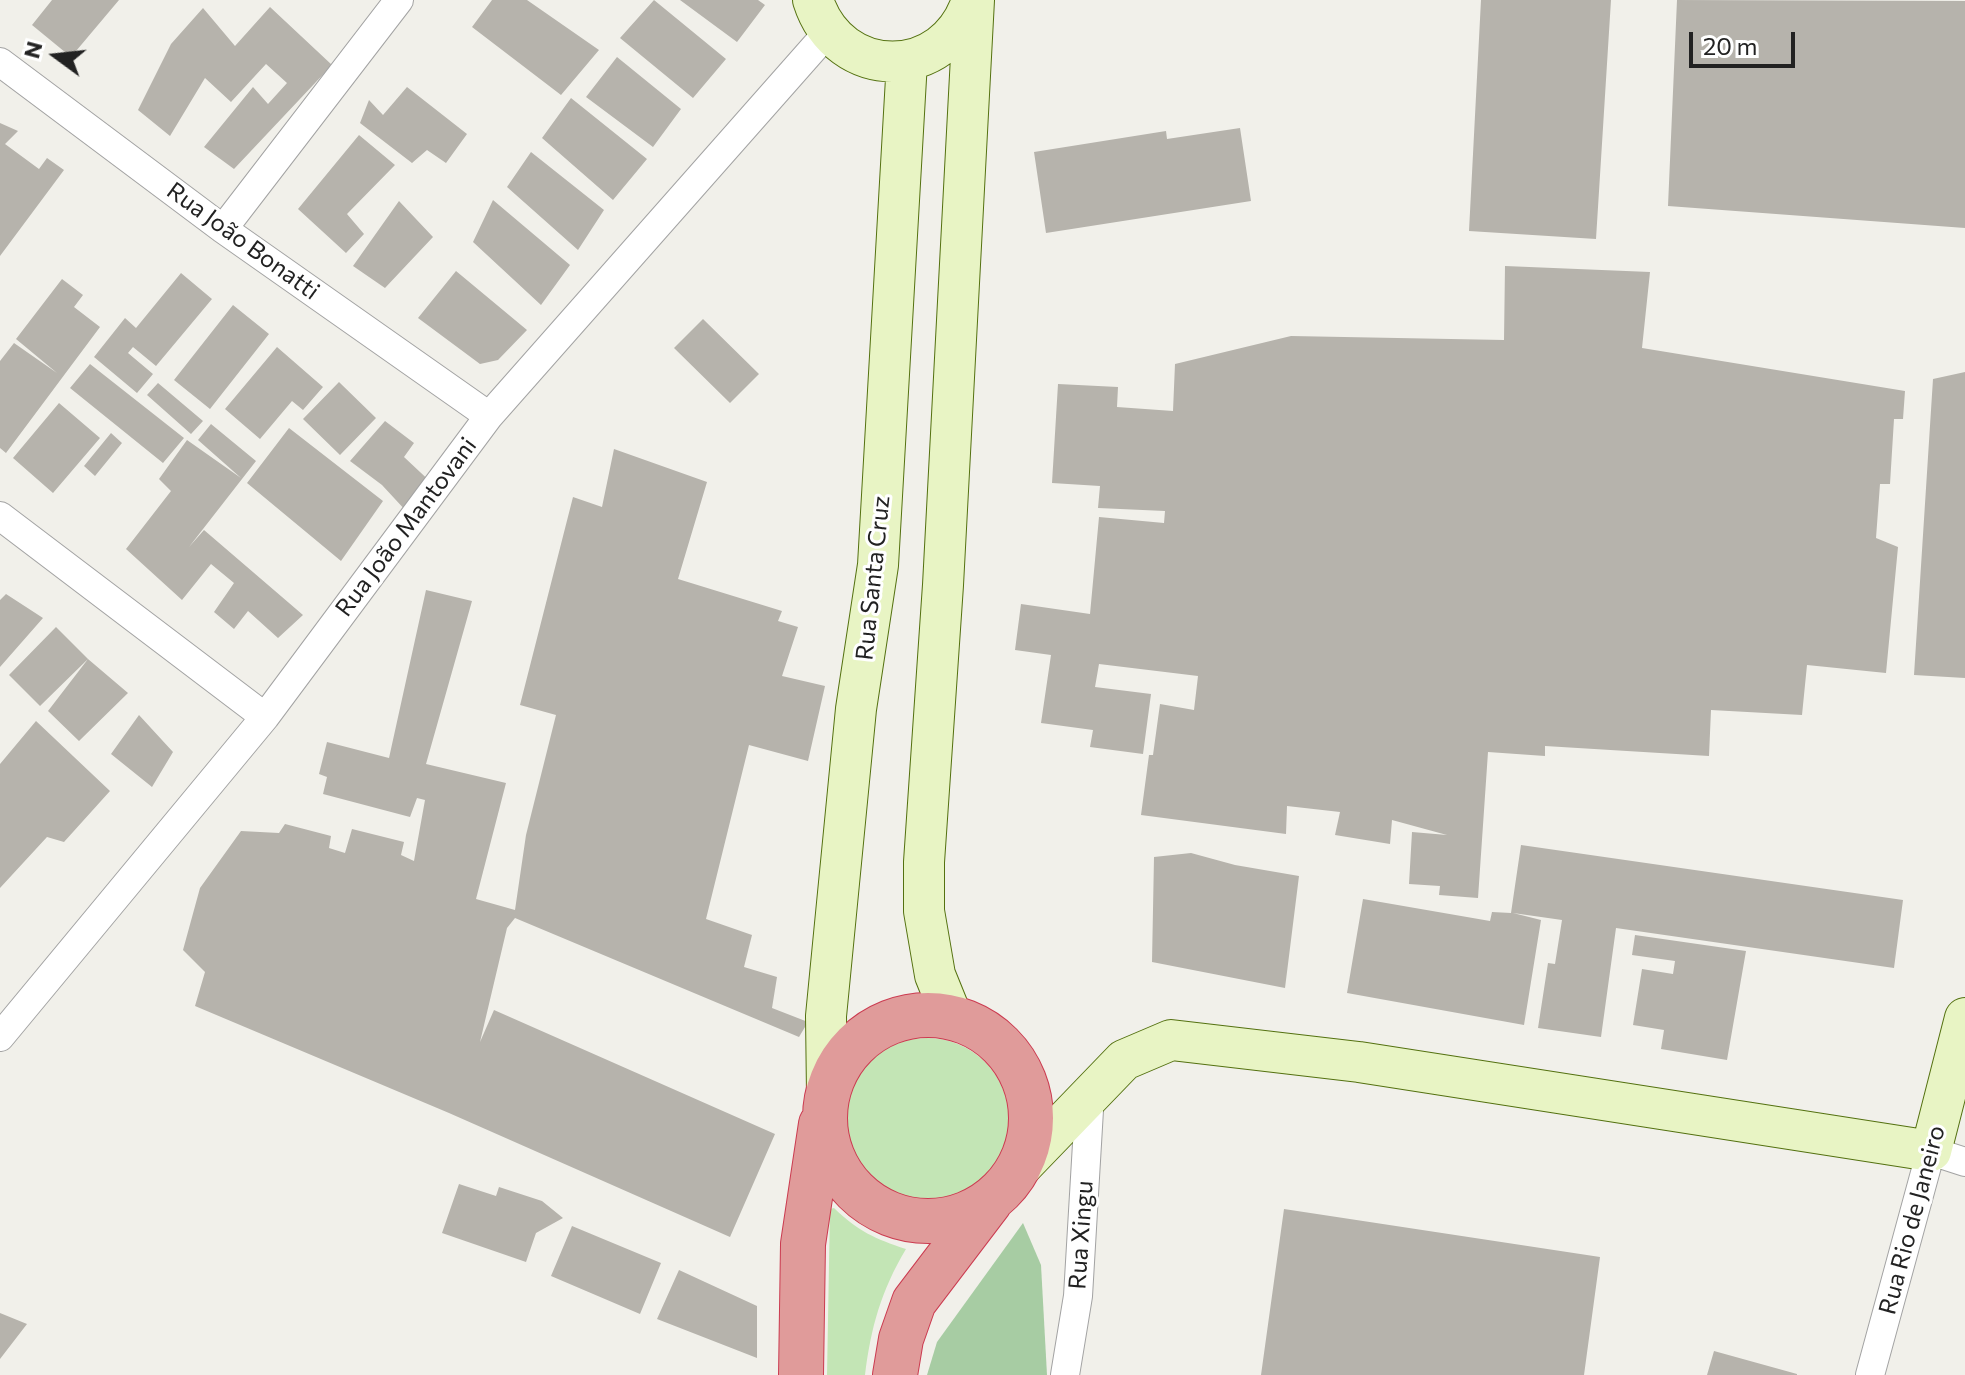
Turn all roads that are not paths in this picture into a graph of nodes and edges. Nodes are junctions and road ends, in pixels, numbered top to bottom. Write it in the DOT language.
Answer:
graph roads {
  1 [pos="399,0"];
  2 [pos="973,0"];
  3 [pos="821,16"];
  4 [pos="907,61"];
  5 [pos="0,62"];
  6 [pos="223,229"];
  7 [pos="894,315"];
  8 [pos="958,317"];
  9 [pos="489,416"];
  10 [pos="0,516"];
  11 [pos="265,717"];
  12 [pos="952,1017"];
  13 [pos="1965,1018"];
  14 [pos="0,1037"];
  15 [pos="1090,1093"];
  16 [pos="827,1094"];
  17 [pos="1948,1156"];
  18 [pos="1004,1186"];
  19 [pos="801,1375"];
  20 [pos="895,1375"];
  21 [pos="1065,1375"];
  22 [pos="1870,1375"];
  1 -- 6 [label="street"];
  2 -- 4 [label="main road"];
  2 -- 8 [label="main road"];
  3 -- 4 [label="main road"];
  3 -- 9 [label="street, Rua João Mantovani"];
  4 -- 7 [label="main road, Rua Santa Cruz"];
  5 -- 6 [label="street, Rua João Bonatti"];
  6 -- 9 [label="street, Rua João Bonatti"];
  7 -- 8 [label="main road"];
  7 -- 16 [label="main road, Rua Santa Cruz"];
  8 -- 12 [label="main road"];
  9 -- 11 [label="street, Rua João Mantovani"];
  10 -- 11 [label="street"];
  11 -- 14 [label="street, Rua João Mantovani"];
  12 -- 16 [label="highway"];
  12 -- 18 [label="highway"];
  13 -- 17 [label="main road, Rua Rio de Janeiro"];
  15 -- 17 [label="main road"];
  15 -- 18 [label="main road"];
  15 -- 21 [label="street, Rua Xingu"];
  16 -- 18 [label="highway"];
  16 -- 19 [label="highway"];
  17 -- 22 [label="street, Rua Rio de Janeiro"];
  18 -- 20 [label="highway"];
}
